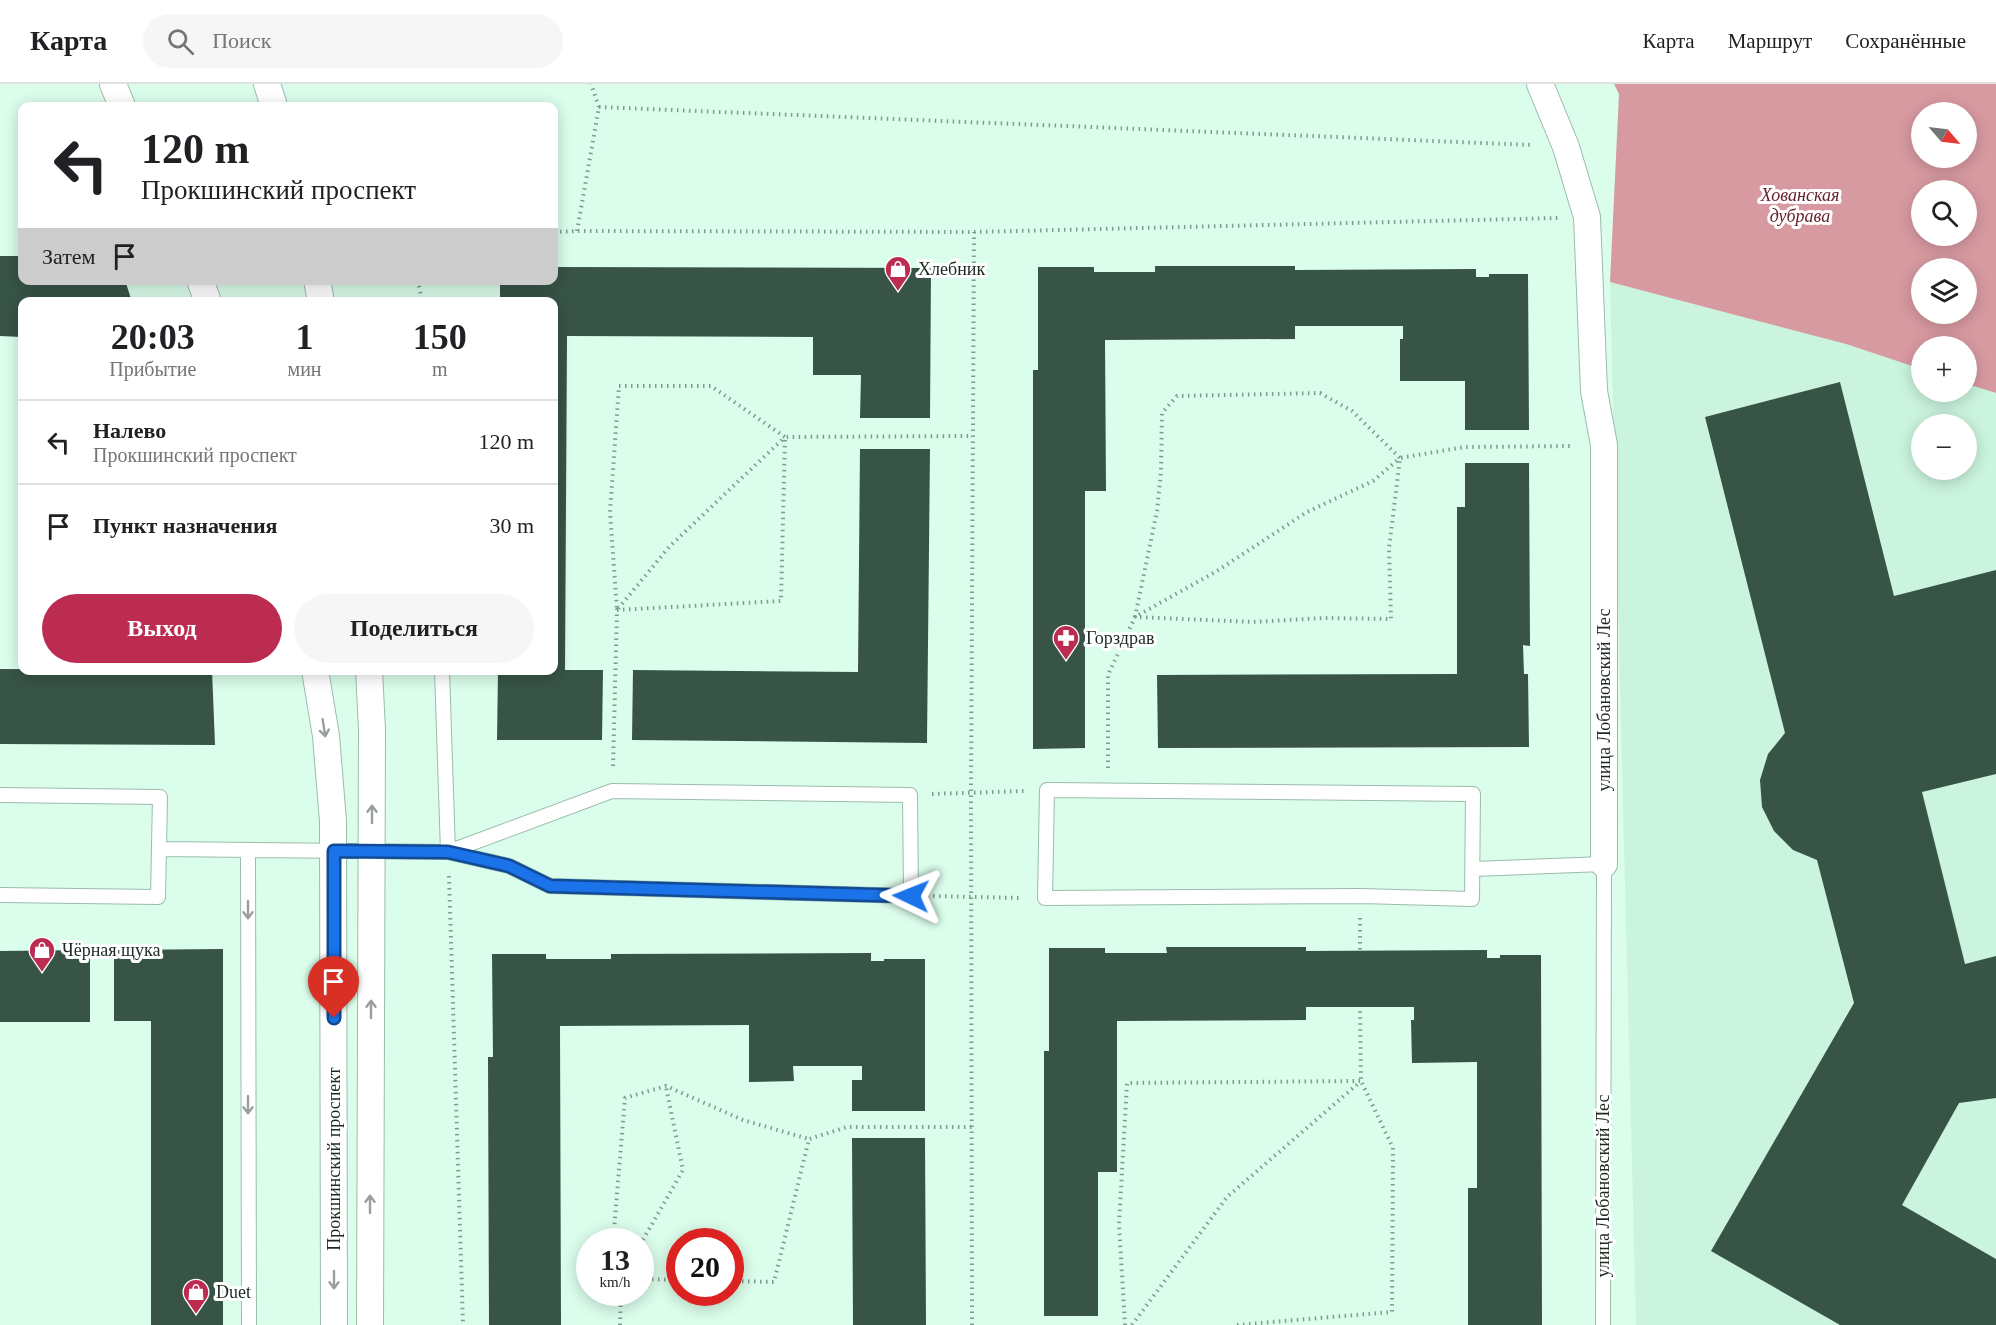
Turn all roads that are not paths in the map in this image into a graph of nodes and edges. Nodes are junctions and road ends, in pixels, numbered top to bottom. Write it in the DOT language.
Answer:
graph roads {
  1 [pos="113,84"];
  2 [pos="267,84"];
  3 [pos="1540,84"];
  4 [pos="120,102"];
  5 [pos="273,102"];
  6 [pos="316,675"];
  7 [pos="369,675"];
  8 [pos="442,675"];
  9 [pos="0,795"];
  10 [pos="159,849"];
  11 [pos="334,851"];
  12 [pos="248,852"];
  13 [pos="372,852"];
  14 [pos="448,852"];
  15 [pos="1604,864"];
  16 [pos="1473,869"];
  17 [pos="0,895"];
  18 [pos="249,1325"];
  19 [pos="334,1325"];
  20 [pos="370,1325"];
  21 [pos="1603,1325"];
  1 -- 4 [label="street"];
  2 -- 5 [label="street"];
  3 -- 15 [label="street, улица Лобановский Лес"];
  6 -- 11 [label="street, Прокшинский проспект, one-way"];
  13 -- 7 [label="street, Прокшинский проспект, one-way"];
  8 -- 14 [label="lane"];
  9 -- 10 [label="lane"];
  10 -- 12 [label="lane"];
  10 -- 17 [label="lane"];
  11 -- 12 [label="lane"];
  11 -- 13 [label="lane"];
  11 -- 19 [label="street, Прокшинский проспект, one-way"];
  12 -- 18 [label="lane, one-way"];
  13 -- 14 [label="lane"];
  20 -- 13 [label="street, Прокшинский проспект, one-way"];
  14 -- 14 [label="lane"];
  15 -- 16 [label="lane"];
  15 -- 21 [label="lane, улица Лобановский Лес"];
  16 -- 16 [label="lane"];
}
